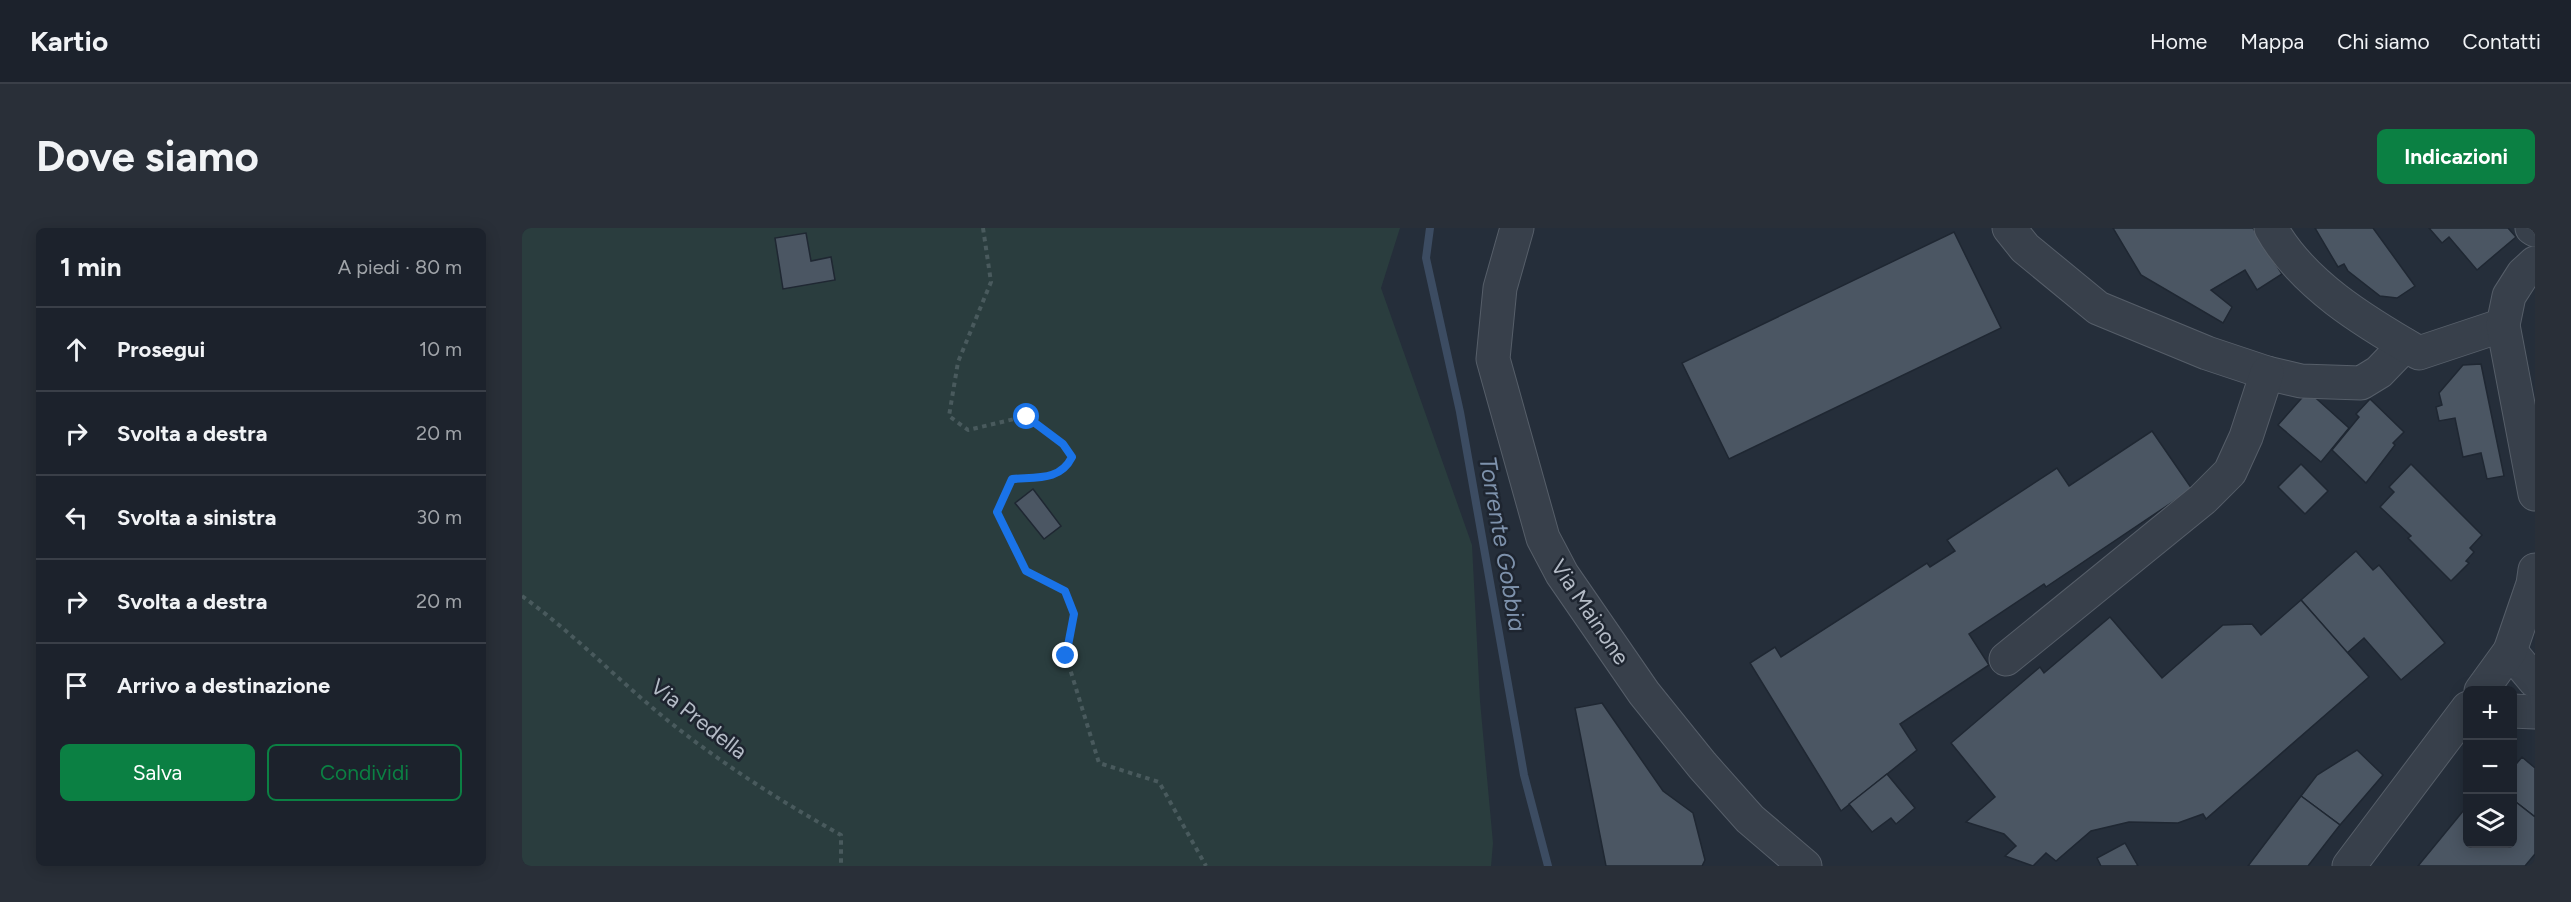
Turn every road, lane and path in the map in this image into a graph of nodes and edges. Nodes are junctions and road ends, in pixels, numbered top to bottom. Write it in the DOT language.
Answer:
graph roads {
  1 [pos="983,228"];
  2 [pos="1517,228"];
  3 [pos="2009,228"];
  4 [pos="2271,228"];
  5 [pos="2535,263"];
  6 [pos="2503,325"];
  7 [pos="2405,345"];
  8 [pos="2267,373"];
  9 [pos="2535,494"];
  10 [pos="2535,570"];
  11 [pos="522,596"];
  12 [pos="2523,657"];
  13 [pos="2007,659"];
  14 [pos="2535,681"];
  15 [pos="2486,686"];
  16 [pos="2517,711"];
  17 [pos="2535,712"];
  18 [pos="2463,714"];
  19 [pos="2463,737"];
  20 [pos="2437,748"];
  21 [pos="841,866"];
  22 [pos="1206,866"];
  23 [pos="1805,866"];
  24 [pos="2349,866"];
  1 -- 22 [label="path"];
  2 -- 23 [label="street, Via Mainone"];
  3 -- 8 [label="street"];
  4 -- 7 [label="street"];
  5 -- 6 [label="street"];
  6 -- 7 [label="street"];
  6 -- 9 [label="street"];
  7 -- 8 [label="street"];
  8 -- 13 [label="street"];
  10 -- 12 [label="street"];
  11 -- 21 [label="path, Via Predella"];
  12 -- 14 [label="street"];
  12 -- 15 [label="street"];
  16 -- 17 [label="street"];
  18 -- 20 [label="street"];
  19 -- 20 [label="street"];
  20 -- 24 [label="street"];
}
